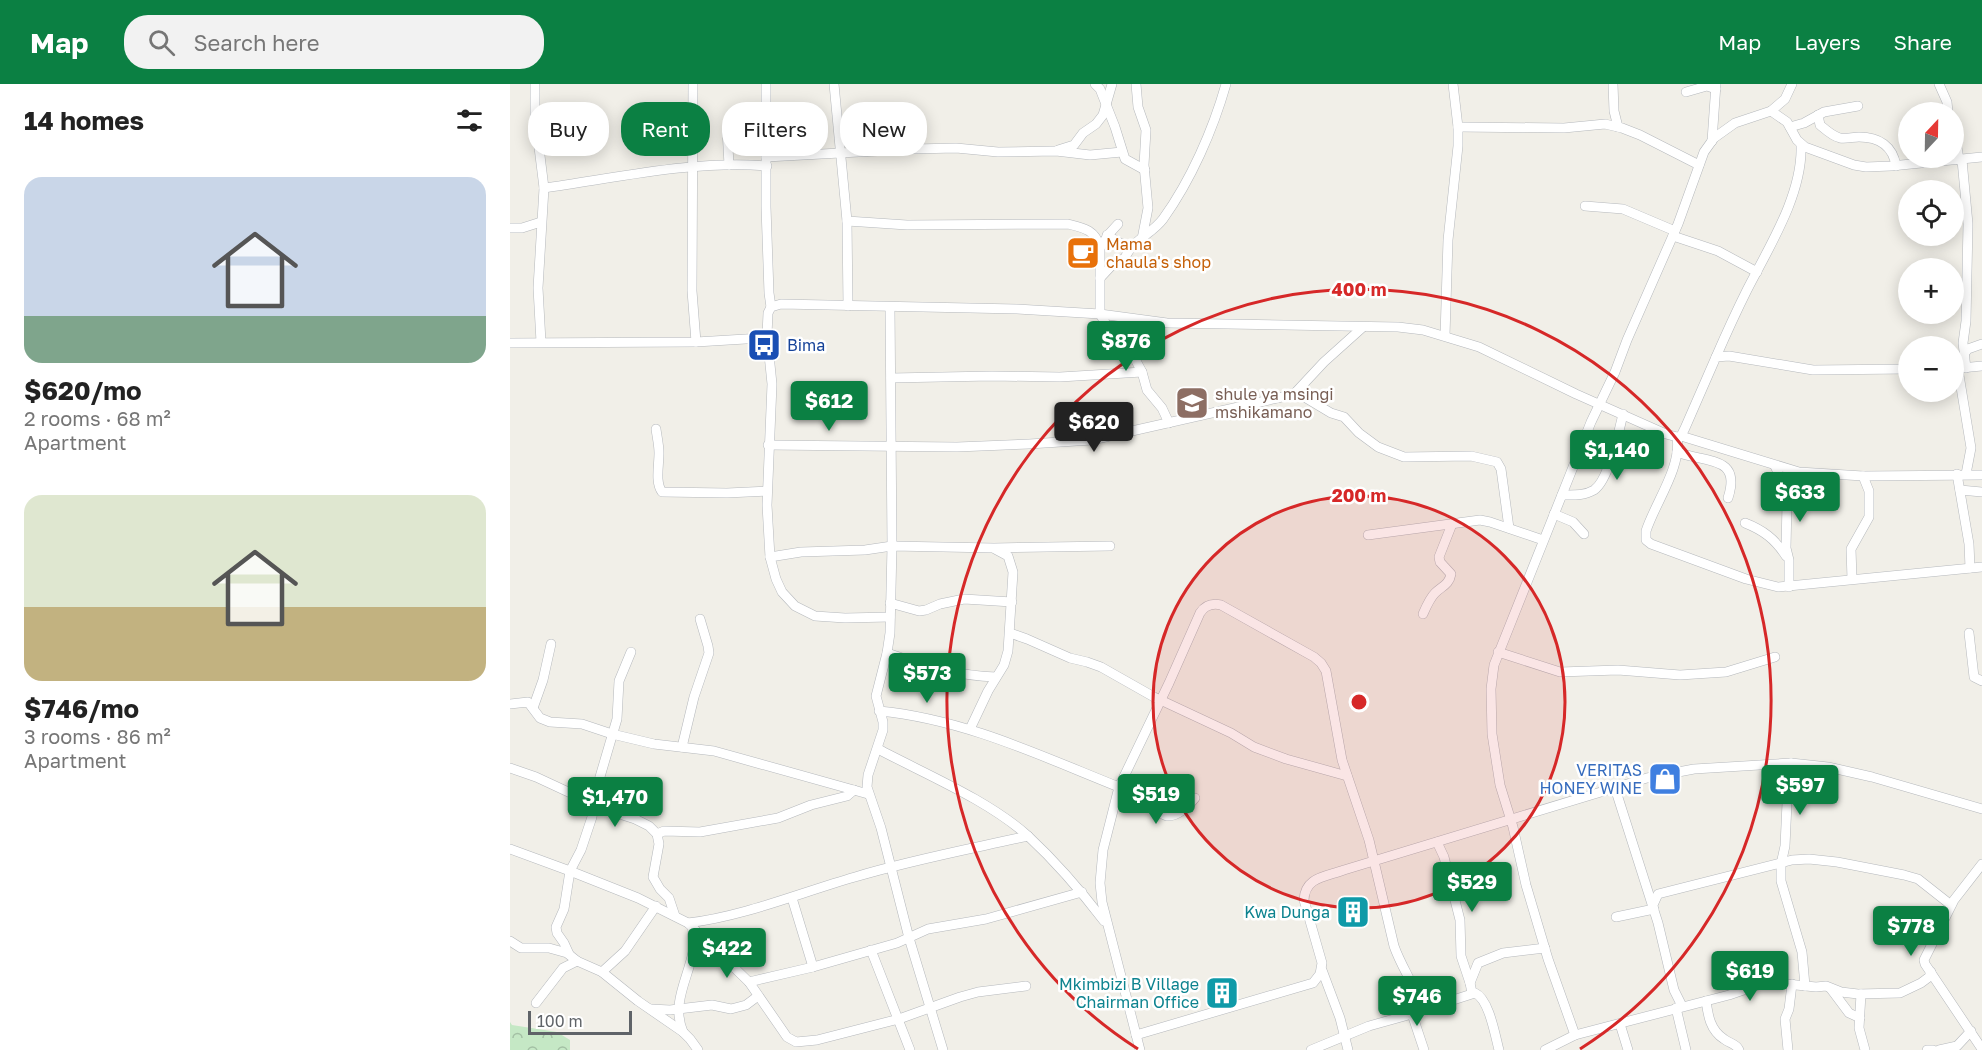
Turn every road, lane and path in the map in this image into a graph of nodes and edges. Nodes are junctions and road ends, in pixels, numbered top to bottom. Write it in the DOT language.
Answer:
graph roads {
  1 [pos="535,84"];
  2 [pos="693,84"];
  3 [pos="766,84"];
  4 [pos="834,84"];
  5 [pos="1095,84"];
  6 [pos="1112,84"];
  7 [pos="1136,84"];
  8 [pos="1226,84"];
  9 [pos="1453,84"];
  10 [pos="1613,84"];
  11 [pos="1792,84"];
  12 [pos="1942,86"];
  13 [pos="1716,87"];
  14 [pos="1686,92"];
  15 [pos="1946,102"];
  16 [pos="1105,106"];
  17 [pos="1858,106"];
  18 [pos="1771,111"];
  19 [pos="1818,115"];
  20 [pos="1458,127"];
  21 [pos="1618,127"];
  22 [pos="1790,127"];
  23 [pos="1712,141"];
  24 [pos="840,143"];
  25 [pos="1801,145"];
  26 [pos="927,149"];
  27 [pos="1056,150"];
  28 [pos="1122,152"];
  29 [pos="840,153"];
  30 [pos="728,156"];
  31 [pos="841,156"];
  32 [pos="1982,157"];
  33 [pos="1964,160"];
  34 [pos="766,161"];
  35 [pos="729,165"];
  36 [pos="1699,165"];
  37 [pos="1896,166"];
  38 [pos="693,167"];
  39 [pos="1962,168"];
  40 [pos="1144,170"];
  41 [pos="544,188"];
  42 [pos="1585,206"];
  43 [pos="847,221"];
  44 [pos="541,222"];
  45 [pos="1118,224"];
  46 [pos="510,228"];
  47 [pos="1674,233"];
  48 [pos="1107,236"];
  49 [pos="1142,239"];
  50 [pos="1131,246"];
  51 [pos="1100,248"];
  52 [pos="1757,272"];
  53 [pos="1100,278"];
  54 [pos="848,306"];
  55 [pos="771,307"];
  56 [pos="890,308"];
  57 [pos="1100,314"];
  58 [pos="1118,316"];
  59 [pos="1363,327"];
  60 [pos="767,335"];
  61 [pos="1115,336"];
  62 [pos="1445,336"];
  63 [pos="541,342"];
  64 [pos="696,342"];
  65 [pos="510,343"];
  66 [pos="1982,344"];
  67 [pos="1964,354"];
  68 [pos="1716,357"];
  69 [pos="1982,366"];
  70 [pos="1964,368"];
  71 [pos="1898,369"];
  72 [pos="1142,372"];
  73 [pos="891,378"];
  74 [pos="1296,392"];
  75 [pos="1964,401"];
  76 [pos="1599,404"];
  77 [pos="1623,414"];
  78 [pos="1168,423"];
  79 [pos="656,429"];
  80 [pos="1679,437"];
  81 [pos="768,445"];
  82 [pos="890,447"];
  83 [pos="1677,452"];
  84 [pos="1775,466"];
  85 [pos="1962,474"];
  86 [pos="1982,475"];
  87 [pos="1863,476"];
  88 [pos="1960,490"];
  89 [pos="767,491"];
  90 [pos="1982,492"];
  91 [pos="1562,495"];
  92 [pos="1728,498"];
  93 [pos="1554,514"];
  94 [pos="1746,523"];
  95 [pos="1452,524"];
  96 [pos="1509,528"];
  97 [pos="1584,534"];
  98 [pos="1368,536"];
  99 [pos="1543,540"];
  100 [pos="892,546"];
  101 [pos="1110,546"];
  102 [pos="994,548"];
  103 [pos="771,557"];
  104 [pos="1789,560"];
  105 [pos="1982,567"];
  106 [pos="1970,568"];
  107 [pos="1852,579"];
  108 [pos="1789,587"];
  109 [pos="1012,602"];
  110 [pos="890,603"];
  111 [pos="1423,615"];
  112 [pos="890,617"];
  113 [pos="700,620"];
  114 [pos="1010,633"];
  115 [pos="1969,633"];
  116 [pos="551,644"];
  117 [pos="631,652"];
  118 [pos="1498,652"];
  119 [pos="887,653"];
  120 [pos="1775,657"];
  121 [pos="996,676"];
  122 [pos="1982,681"];
  123 [pos="1161,700"];
  124 [pos="510,704"];
  125 [pos="533,708"];
  126 [pos="879,711"];
  127 [pos="970,729"];
  128 [pos="612,734"];
  129 [pos="682,747"];
  130 [pos="878,749"];
  131 [pos="1791,763"];
  132 [pos="510,768"];
  133 [pos="1347,776"];
  134 [pos="1124,777"];
  135 [pos="821,781"];
  136 [pos="1119,787"];
  137 [pos="1615,788"];
  138 [pos="854,789"];
  139 [pos="868,794"];
  140 [pos="1195,798"];
  141 [pos="827,801"];
  142 [pos="595,804"];
  143 [pos="1982,809"];
  144 [pos="1510,819"];
  145 [pos="657,834"];
  146 [pos="1028,836"];
  147 [pos="1437,842"];
  148 [pos="510,849"];
  149 [pos="1375,862"];
  150 [pos="1781,864"];
  151 [pos="1982,864"];
  152 [pos="890,867"];
  153 [pos="570,871"];
  154 [pos="1646,890"];
  155 [pos="1082,892"];
  156 [pos="1658,894"];
  157 [pos="792,898"];
  158 [pos="1951,905"];
  159 [pos="656,906"];
  160 [pos="1653,907"];
  161 [pos="675,916"];
  162 [pos="1616,917"];
  163 [pos="690,925"];
  164 [pos="1107,925"];
  165 [pos="909,938"];
  166 [pos="510,941"];
  167 [pos="1545,948"];
  168 [pos="871,950"];
  169 [pos="569,954"];
  170 [pos="577,961"];
  171 [pos="813,968"];
  172 [pos="1322,970"];
  173 [pos="602,972"];
  174 [pos="1931,972"];
  175 [pos="749,982"];
  176 [pos="1792,984"];
  177 [pos="1026,986"];
  178 [pos="1805,986"];
  179 [pos="1471,988"];
  180 [pos="1830,988"];
  181 [pos="1861,994"];
  182 [pos="758,996"];
  183 [pos="1706,1000"];
  184 [pos="536,1004"];
  185 [pos="930,1006"];
  186 [pos="1679,1007"];
  187 [pos="651,1009"];
  188 [pos="679,1009"];
  189 [pos="1422,1010"];
  190 [pos="1412,1014"];
  191 [pos="899,1018"];
  192 [pos="1860,1018"];
  193 [pos="1620,1024"];
  194 [pos="1971,1031"];
  195 [pos="683,1032"];
  196 [pos="1136,1035"];
  197 [pos="1575,1035"];
  198 [pos="1344,1036"];
  199 [pos="1982,1049"];
  200 [pos="698,1050"];
  201 [pos="910,1050"];
  202 [pos="943,1050"];
  203 [pos="1140,1050"];
  204 [pos="1311,1050"];
  205 [pos="1348,1050"];
  206 [pos="1424,1050"];
  207 [pos="1499,1050"];
  208 [pos="1545,1050"];
  209 [pos="1628,1050"];
  210 [pos="1686,1050"];
  211 [pos="1739,1050"];
  212 [pos="1788,1050"];
  213 [pos="1865,1050"];
  214 [pos="1927,1050"];
  215 [pos="1933,1050"];
  216 [pos="1939,1050"];
  1 -- 41 [label="street"];
  2 -- 38 [label="street"];
  3 -- 34 [label="street"];
  4 -- 24 [label="street"];
  5 -- 16 [label="street"];
  6 -- 16 [label="street"];
  7 -- 40 [label="street"];
  8 -- 49 [label="street"];
  9 -- 20 [label="street"];
  10 -- 21 [label="street"];
  11 -- 18 [label="street"];
  12 -- 15 [label="street"];
  13 -- 14 [label="street"];
  13 -- 23 [label="street"];
  16 -- 27 [label="street"];
  16 -- 28 [label="street"];
  17 -- 19 [label="street"];
  18 -- 22 [label="street"];
  18 -- 23 [label="street"];
  19 -- 22 [label="street"];
  19 -- 37 [label="street"];
  20 -- 21 [label="street"];
  20 -- 62 [label="street"];
  21 -- 36 [label="street"];
  22 -- 25 [label="street"];
  23 -- 36 [label="street"];
  25 -- 37 [label="street"];
  25 -- 52 [label="street"];
  26 -- 27 [label="street"];
  27 -- 28 [label="street"];
  28 -- 40 [label="street"];
  29 -- 34 [label="street"];
  30 -- 35 [label="street"];
  31 -- 43 [label="street"];
  32 -- 33 [label="street"];
  34 -- 35 [label="street"];
  34 -- 55 [label="street"];
  35 -- 38 [label="street"];
  36 -- 47 [label="street"];
  38 -- 41 [label="street"];
  38 -- 64 [label="street"];
  39 -- 67 [label="street"];
  40 -- 49 [label="street"];
  41 -- 44 [label="street"];
  42 -- 47 [label="street"];
  43 -- 51 [label="street"];
  43 -- 54 [label="street"];
  44 -- 46 [label="street"];
  44 -- 63 [label="street"];
  45 -- 48 [label="street"];
  47 -- 52 [label="street"];
  47 -- 76 [label="street"];
  48 -- 50 [label="street"];
  48 -- 51 [label="street"];
  49 -- 50 [label="street"];
  50 -- 53 [label="street"];
  51 -- 53 [label="street"];
  52 -- 68 [label="street"];
  53 -- 57 [label="street"];
  54 -- 55 [label="street"];
  54 -- 56 [label="street"];
  55 -- 60 [label="street"];
  56 -- 57 [label="street"];
  56 -- 73 [label="street"];
  57 -- 58 [label="street"];
  57 -- 61 [label="street"];
  58 -- 59 [label="street"];
  58 -- 61 [label="street"];
  59 -- 62 [label="street"];
  59 -- 74 [label="street"];
  60 -- 64 [label="street"];
  60 -- 81 [label="street"];
  61 -- 72 [label="street"];
  62 -- 76 [label="street"];
  63 -- 64 [label="street"];
  63 -- 65 [label="street"];
  66 -- 67 [label="street"];
  68 -- 71 [label="street"];
  68 -- 80 [label="street"];
  69 -- 70 [label="street"];
  72 -- 73 [label="street"];
  72 -- 78 [label="street"];
  73 -- 82 [label="street"];
  74 -- 78 [label="street"];
  74 -- 96 [label="street"];
  75 -- 85 [label="street"];
  76 -- 77 [label="street"];
  76 -- 91 [label="street"];
  77 -- 80 [label="street"];
  77 -- 91 [label="street"];
  78 -- 82 [label="street"];
  79 -- 89 [label="street"];
  80 -- 83 [label="street"];
  80 -- 84 [label="street"];
  81 -- 82 [label="street"];
  81 -- 89 [label="street"];
  82 -- 100 [label="street"];
  83 -- 92 [label="street"];
  83 -- 108 [label="street"];
  84 -- 87 [label="street"];
  84 -- 104 [label="street"];
  85 -- 86 [label="street"];
  85 -- 87 [label="street"];
  85 -- 88 [label="street"];
  87 -- 107 [label="street"];
  88 -- 90 [label="street"];
  88 -- 106 [label="street"];
  89 -- 103 [label="street"];
  91 -- 93 [label="street"];
  93 -- 97 [label="street"];
  93 -- 99 [label="street"];
  94 -- 104 [label="street"];
  95 -- 96 [label="street"];
  95 -- 98 [label="street"];
  95 -- 111 [label="street"];
  96 -- 99 [label="street"];
  99 -- 118 [label="street"];
  100 -- 102 [label="street"];
  100 -- 103 [label="street"];
  100 -- 110 [label="street"];
  101 -- 102 [label="street"];
  102 -- 109 [label="street"];
  103 -- 112 [label="street"];
  104 -- 108 [label="street"];
  105 -- 106 [label="street"];
  106 -- 107 [label="street"];
  107 -- 108 [label="street"];
  109 -- 110 [label="street"];
  109 -- 114 [label="street"];
  110 -- 112 [label="street"];
  112 -- 119 [label="street"];
  113 -- 129 [label="street"];
  114 -- 121 [label="street"];
  114 -- 123 [label="street"];
  115 -- 122 [label="street"];
  116 -- 125 [label="street"];
  117 -- 128 [label="street"];
  118 -- 120 [label="street"];
  118 -- 144 [label="street"];
  119 -- 121 [label="street"];
  119 -- 126 [label="street"];
  121 -- 127 [label="street"];
  123 -- 133 [label="street"];
  123 -- 133 [label="street"];
  123 -- 134 [label="street"];
  124 -- 125 [label="street"];
  125 -- 128 [label="street"];
  126 -- 127 [label="street"];
  126 -- 130 [label="street"];
  127 -- 136 [label="street"];
  128 -- 129 [label="street"];
  128 -- 142 [label="street"];
  129 -- 135 [label="street"];
  130 -- 139 [label="street"];
  130 -- 146 [label="street"];
  131 -- 137 [label="street"];
  131 -- 143 [label="street"];
  131 -- 150 [label="street"];
  132 -- 142 [label="street"];
  133 -- 149 [label="street"];
  134 -- 136 [label="street"];
  134 -- 140 [label="street"];
  135 -- 138 [label="street"];
  135 -- 141 [label="street"];
  136 -- 164 [label="street"];
  137 -- 144 [label="street"];
  137 -- 154 [label="street"];
  138 -- 139 [label="street"];
  138 -- 141 [label="street"];
  139 -- 152 [label="street"];
  141 -- 145 [label="street"];
  142 -- 145 [label="street"];
  142 -- 153 [label="street"];
  144 -- 147 [label="street"];
  144 -- 167 [label="street"];
  145 -- 161 [label="street"];
  146 -- 152 [label="street"];
  146 -- 155 [label="street"];
  147 -- 149 [label="street"];
  147 -- 179 [label="street"];
  148 -- 153 [label="street"];
  149 -- 172 [label="street"];
  149 -- 189 [label="street"];
  150 -- 156 [label="street"];
  150 -- 158 [label="street"];
  150 -- 178 [label="street"];
  151 -- 158 [label="street"];
  152 -- 157 [label="street"];
  152 -- 165 [label="street"];
  153 -- 159 [label="street"];
  153 -- 169 [label="street"];
  154 -- 156 [label="street"];
  154 -- 160 [label="street"];
  155 -- 164 [label="street"];
  155 -- 165 [label="street"];
  156 -- 160 [label="street"];
  157 -- 163 [label="street"];
  157 -- 171 [label="street"];
  158 -- 174 [label="street"];
  159 -- 161 [label="street"];
  159 -- 173 [label="street"];
  160 -- 162 [label="street"];
  160 -- 186 [label="street"];
  161 -- 163 [label="street"];
  163 -- 175 [label="street"];
  163 -- 188 [label="street"];
  164 -- 196 [label="street"];
  165 -- 168 [label="street"];
  165 -- 185 [label="street"];
  166 -- 169 [label="street"];
  167 -- 179 [label="street"];
  167 -- 197 [label="street"];
  168 -- 171 [label="street"];
  168 -- 191 [label="street"];
  169 -- 170 [label="street"];
  170 -- 173 [label="street"];
  170 -- 184 [label="street"];
  171 -- 175 [label="street"];
  172 -- 196 [label="street"];
  172 -- 198 [label="street"];
  173 -- 187 [label="street"];
  174 -- 181 [label="street"];
  174 -- 194 [label="street"];
  175 -- 182 [label="street"];
  176 -- 178 [label="street"];
  176 -- 183 [label="street"];
  176 -- 212 [label="street"];
  177 -- 185 [label="street"];
  178 -- 180 [label="street"];
  179 -- 189 [label="street"];
  179 -- 207 [label="street"];
  180 -- 181 [label="street"];
  180 -- 192 [label="street"];
  181 -- 192 [label="street"];
  182 -- 188 [label="street"];
  182 -- 191 [label="street"];
  183 -- 186 [label="street"];
  183 -- 211 [label="street"];
  185 -- 191 [label="street"];
  185 -- 202 [label="street"];
  186 -- 193 [label="street"];
  186 -- 210 [label="street"];
  187 -- 188 [label="street"];
  187 -- 195 [label="street"];
  188 -- 195 [label="street"];
  189 -- 190 [label="street"];
  190 -- 198 [label="street"];
  190 -- 206 [label="street"];
  191 -- 201 [label="street"];
  192 -- 213 [label="street"];
  193 -- 197 [label="street"];
  193 -- 209 [label="street"];
  194 -- 199 [label="street"];
  194 -- 216 [label="street"];
  195 -- 200 [label="street"];
  196 -- 203 [label="street"];
  197 -- 208 [label="street"];
  198 -- 204 [label="street"];
  198 -- 205 [label="street"];
  214 -- 215 [label="street"];
}
